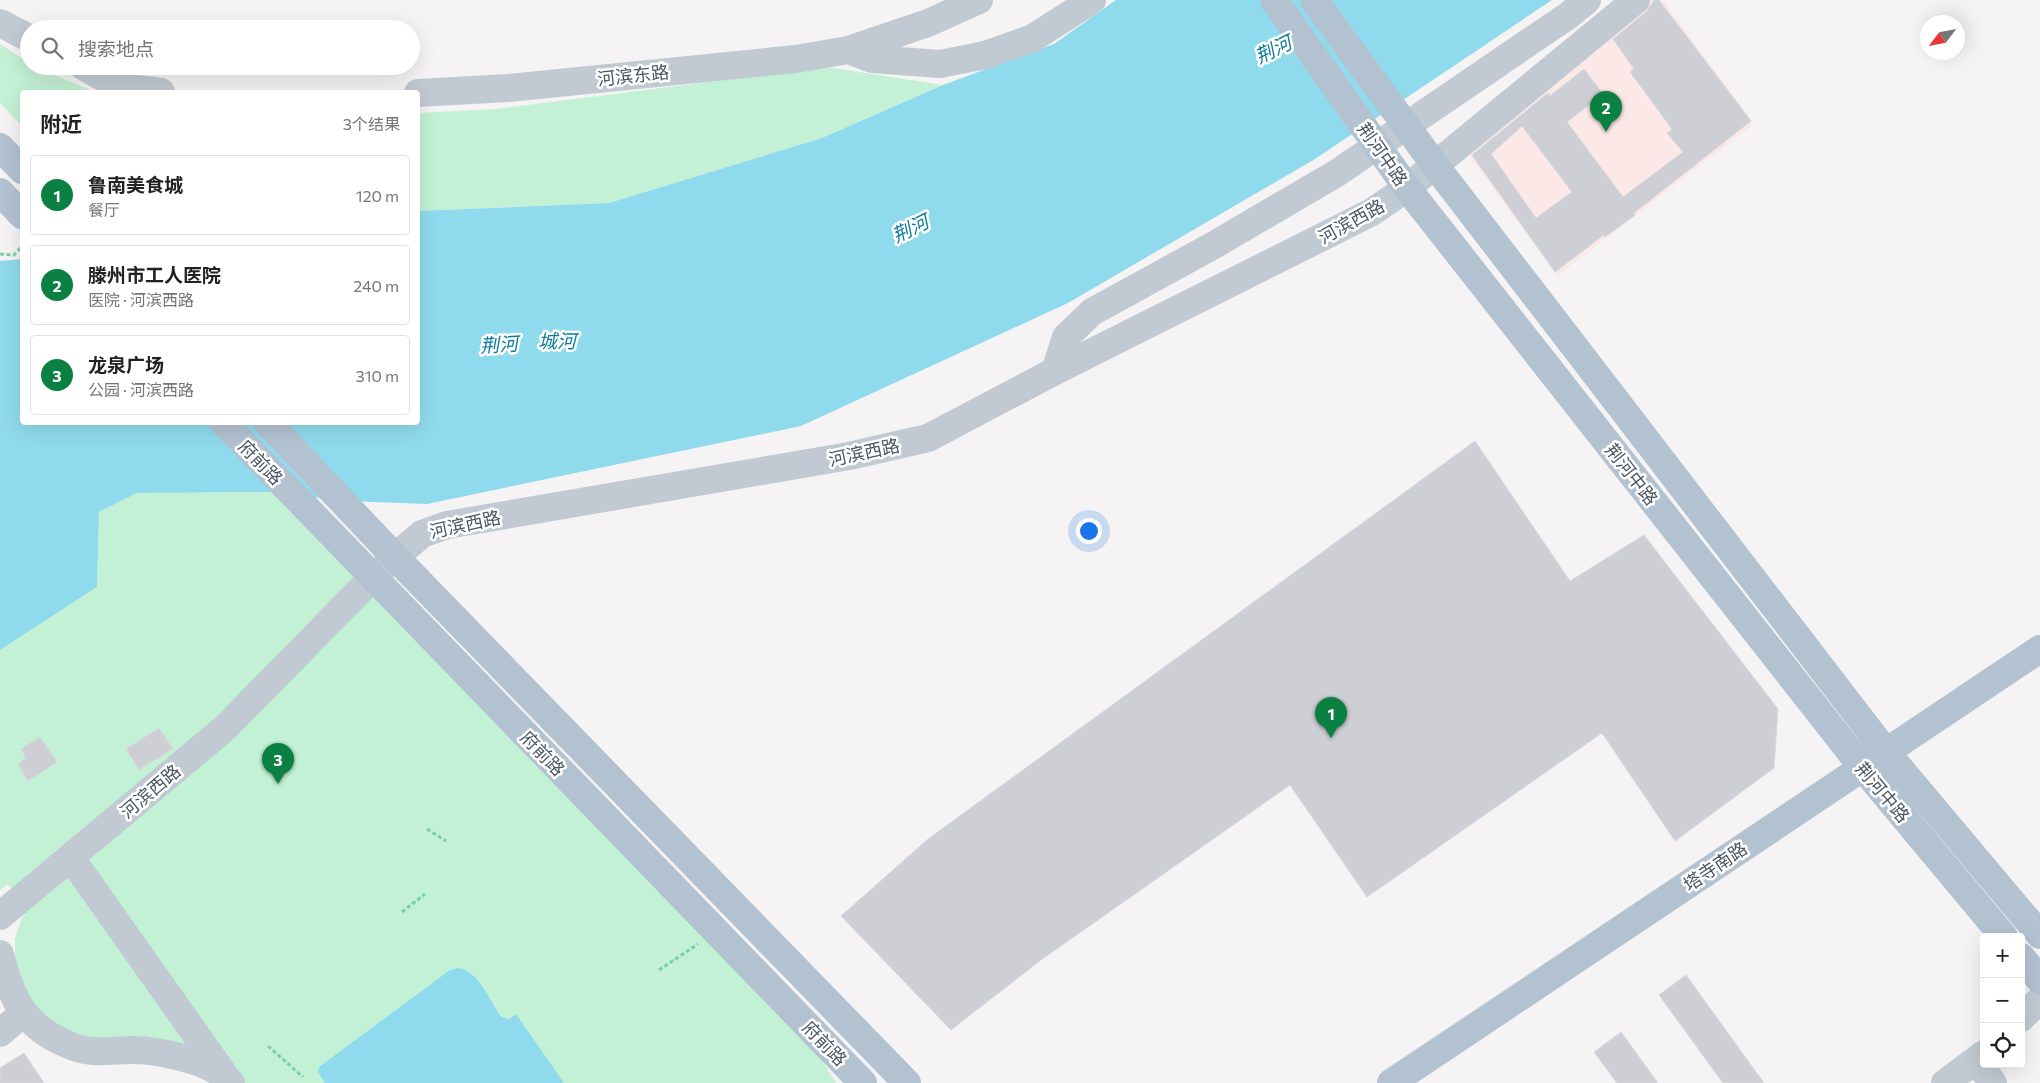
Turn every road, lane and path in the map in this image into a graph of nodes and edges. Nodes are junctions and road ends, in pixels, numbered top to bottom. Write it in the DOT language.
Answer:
graph roads {
  1 [pos="979,0"];
  2 [pos="1092,0"];
  3 [pos="1274,0"];
  4 [pos="1314,0"];
  5 [pos="1587,0"];
  6 [pos="1636,0"];
  7 [pos="0,23"];
  8 [pos="20,33"];
  9 [pos="848,50"];
  10 [pos="98,75"];
  11 [pos="145,90"];
  12 [pos="420,93"];
  13 [pos="0,147"];
  14 [pos="1434,164"];
  15 [pos="20,168"];
  16 [pos="1407,188"];
  17 [pos="0,192"];
  18 [pos="20,213"];
  19 [pos="20,248"];
  20 [pos="0,254"];
  21 [pos="1055,371"];
  22 [pos="226,425"];
  23 [pos="270,425"];
  24 [pos="395,556"];
  25 [pos="372,577"];
  26 [pos="2040,649"];
  27 [pos="1886,752"];
  28 [pos="1863,768"];
  29 [pos="427,828"];
  30 [pos="446,841"];
  31 [pos="71,858"];
  32 [pos="425,894"];
  33 [pos="402,912"];
  34 [pos="0,916"];
  35 [pos="2001,933"];
  36 [pos="2040,935"];
  37 [pos="726,941"];
  38 [pos="0,954"];
  39 [pos="2025,962"];
  40 [pos="659,970"];
  41 [pos="2040,980"];
  42 [pos="2040,1000"];
  43 [pos="23,1013"];
  44 [pos="2025,1014"];
  45 [pos="0,1033"];
  46 [pos="268,1046"];
  47 [pos="1980,1057"];
  48 [pos="1986,1068"];
  49 [pos="303,1077"];
  50 [pos="229,1080"];
  51 [pos="863,1083"];
  52 [pos="907,1083"];
  53 [pos="1391,1083"];
  54 [pos="1946,1083"];
  55 [pos="1993,1083"];
  1 -- 9 [label="street, 河滨东路"];
  2 -- 9 [label="street"];
  3 -- 16 [label="main road, 荆河中路, bridge"];
  4 -- 14 [label="main road, 荆河中路, bridge"];
  5 -- 21 [label="street"];
  6 -- 14 [label="street, 河滨西路"];
  7 -- 8 [label="street"];
  9 -- 12 [label="street, 河滨东路"];
  10 -- 11 [label="street"];
  13 -- 15 [label="main road"];
  14 -- 16 [label="street, 河滨西路"];
  14 -- 27 [label="main road, 荆河中路"];
  16 -- 21 [label="street, 河滨西路"];
  16 -- 28 [label="main road, 荆河中路"];
  17 -- 18 [label="main road"];
  19 -- 20 [label="path"];
  21 -- 24 [label="street, 河滨西路"];
  22 -- 25 [label="main road, 府前路"];
  23 -- 24 [label="main road, 府前路"];
  24 -- 25 [label="street, 河滨西路"];
  24 -- 52 [label="main road, 府前路"];
  25 -- 31 [label="street, 河滨西路"];
  25 -- 37 [label="main road, 府前路"];
  26 -- 27 [label="main road, 塔寺南路"];
  27 -- 28 [label="main road, 塔寺南路"];
  27 -- 36 [label="main road, 荆河中路"];
  28 -- 35 [label="main road, 荆河中路"];
  28 -- 53 [label="main road, 塔寺南路"];
  29 -- 30 [label="path"];
  31 -- 34 [label="street, 河滨西路"];
  31 -- 50 [label="street"];
  32 -- 33 [label="path"];
  37 -- 40 [label="path"];
  37 -- 51 [label="main road, 府前路"];
  38 -- 43 [label="street"];
  39 -- 41 [label="main road"];
  42 -- 44 [label="street"];
  43 -- 45 [label="street"];
  43 -- 50 [label="street"];
  46 -- 49 [label="path"];
  47 -- 54 [label="street"];
  48 -- 55 [label="street"];
}
